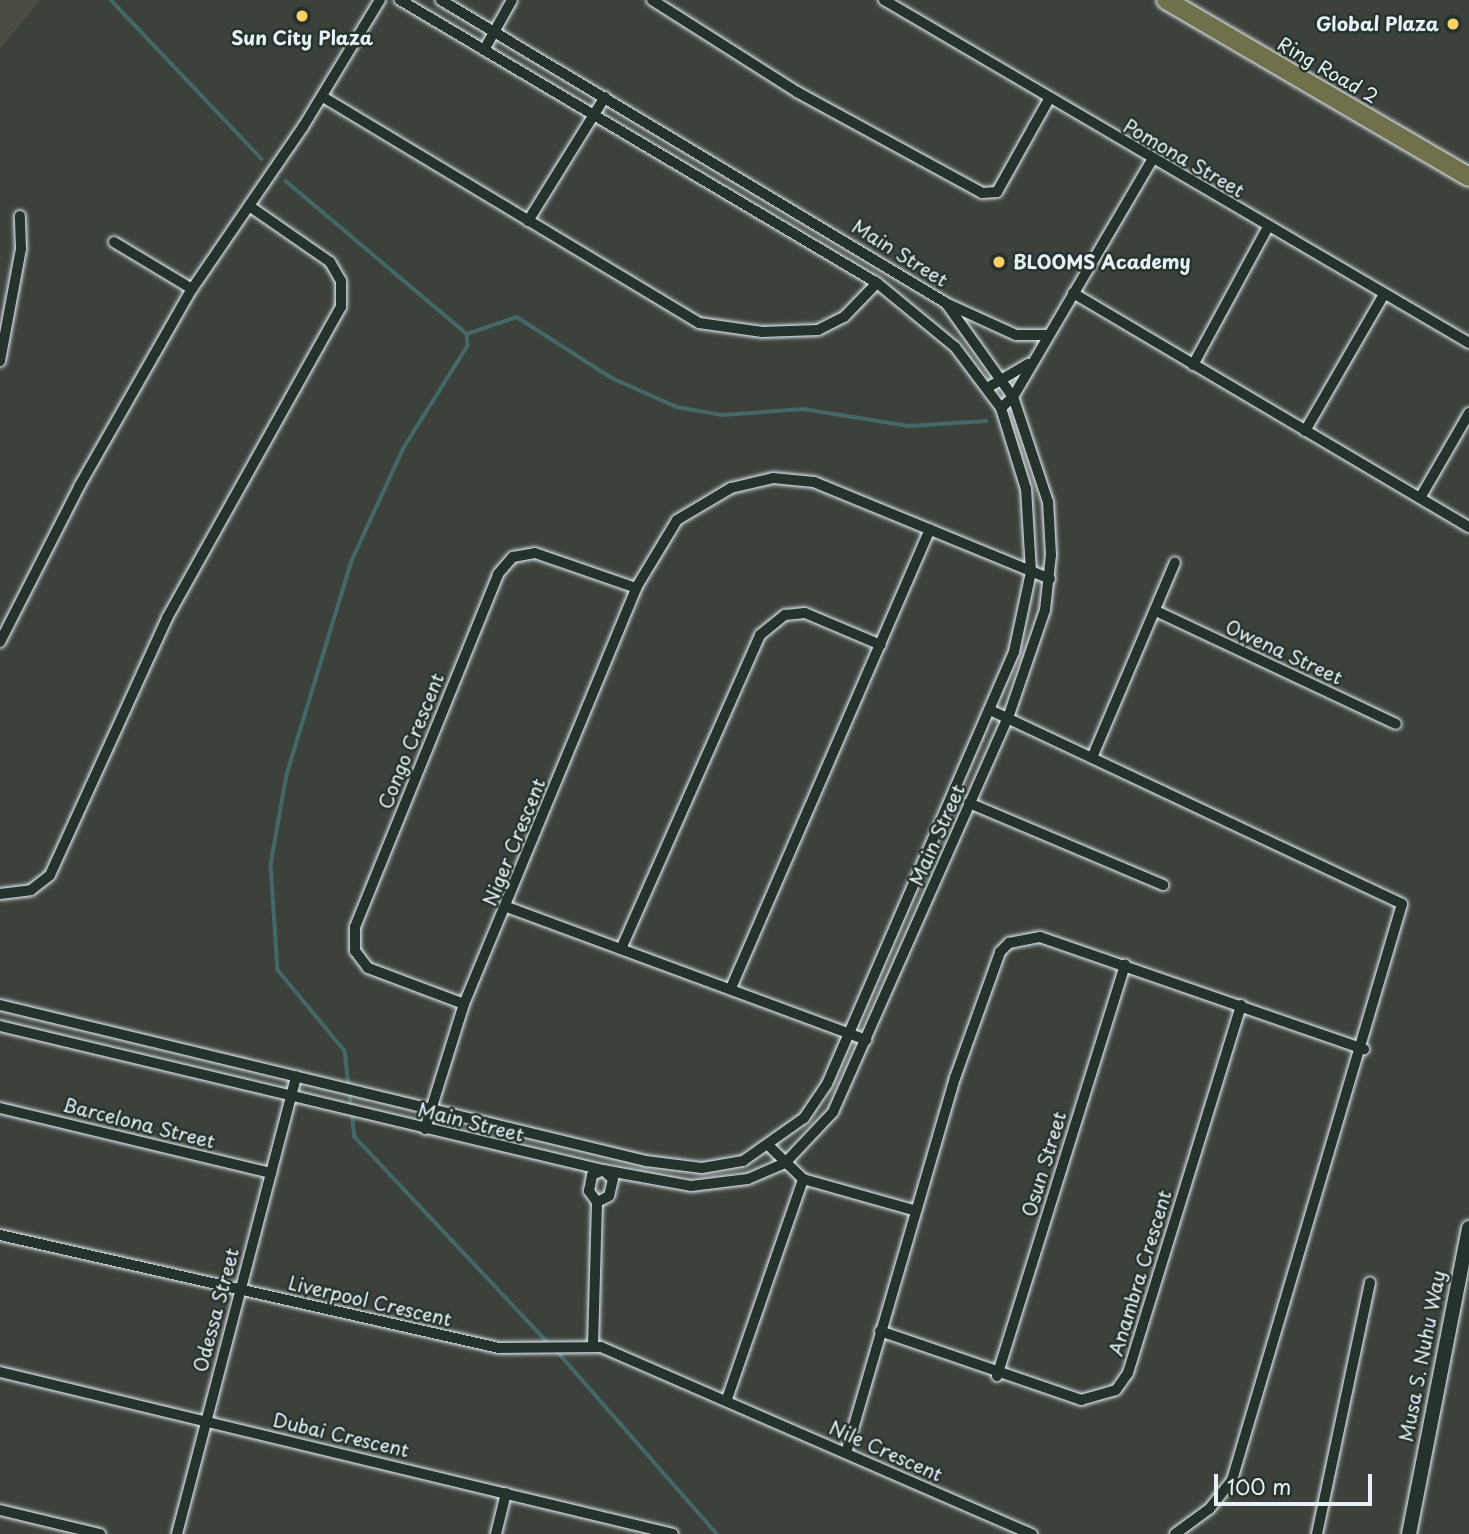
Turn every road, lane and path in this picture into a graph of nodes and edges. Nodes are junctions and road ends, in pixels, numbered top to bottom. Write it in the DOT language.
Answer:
graph roads {
  1 [pos="380,0"];
  2 [pos="400,0"];
  3 [pos="441,0"];
  4 [pos="512,0"];
  5 [pos="652,0"];
  6 [pos="884,0"];
  7 [pos="1166,0"];
  8 [pos="495,32"];
  9 [pos="484,50"];
  10 [pos="323,97"];
  11 [pos="605,97"];
  12 [pos="1049,99"];
  13 [pos="594,114"];
  14 [pos="1152,160"];
  15 [pos="1469,177"];
  16 [pos="250,206"];
  17 [pos="20,216"];
  18 [pos="528,221"];
  19 [pos="1268,227"];
  20 [pos="114,242"];
  21 [pos="877,283"];
  22 [pos="192,289"];
  23 [pos="1073,293"];
  24 [pos="1384,294"];
  25 [pos="946,303"];
  26 [pos="0,309"];
  27 [pos="10,318"];
  28 [pos="1047,335"];
  29 [pos="1469,343"];
  30 [pos="0,361"];
  31 [pos="1028,364"];
  32 [pos="1193,365"];
  33 [pos="1001,377"];
  34 [pos="987,388"];
  35 [pos="1013,397"];
  36 [pos="1001,408"];
  37 [pos="1469,413"];
  38 [pos="1305,431"];
  39 [pos="1420,498"];
  40 [pos="1469,527"];
  41 [pos="930,529"];
  42 [pos="1175,562"];
  43 [pos="1031,572"];
  44 [pos="1050,579"];
  45 [pos="636,588"];
  46 [pos="1156,611"];
  47 [pos="0,642"];
  48 [pos="881,645"];
  49 [pos="990,710"];
  50 [pos="1008,718"];
  51 [pos="1396,724"];
  52 [pos="1094,753"];
  53 [pos="969,803"];
  54 [pos="1163,886"];
  55 [pos="0,894"];
  56 [pos="507,907"];
  57 [pos="621,949"];
  58 [pos="1125,964"];
  59 [pos="731,988"];
  60 [pos="0,1004"];
  61 [pos="464,1004"];
  62 [pos="1241,1005"];
  63 [pos="0,1026"];
  64 [pos="849,1032"];
  65 [pos="866,1040"];
  66 [pos="1364,1049"];
  67 [pos="296,1076"];
  68 [pos="291,1096"];
  69 [pos="0,1108"];
  70 [pos="430,1111"];
  71 [pos="425,1129"];
  72 [pos="769,1146"];
  73 [pos="608,1152"];
  74 [pos="785,1163"];
  75 [pos="604,1170"];
  76 [pos="271,1173"];
  77 [pos="803,1179"];
  78 [pos="597,1202"];
  79 [pos="913,1210"];
  80 [pos="1469,1228"];
  81 [pos="0,1235"];
  82 [pos="1370,1283"];
  83 [pos="239,1290"];
  84 [pos="880,1331"];
  85 [pos="593,1346"];
  86 [pos="0,1372"];
  87 [pos="997,1376"];
  88 [pos="727,1399"];
  89 [pos="204,1421"];
  90 [pos="846,1453"];
  91 [pos="506,1493"];
  92 [pos="0,1510"];
  93 [pos="1194,1530"];
  94 [pos="100,1534"];
  95 [pos="177,1534"];
  96 [pos="496,1534"];
  97 [pos="673,1534"];
  98 [pos="1032,1534"];
  99 [pos="1175,1534"];
  100 [pos="1317,1534"];
  101 [pos="1409,1534"];
  1 -- 10 [label="street"];
  2 -- 9 [label="street, Main Street"];
  3 -- 8 [label="street, Main Street"];
  4 -- 8 [label="street"];
  5 -- 12 [label="street"];
  6 -- 12 [label="street, Pomona Street"];
  7 -- 15 [label="main road, Ring Road 2"];
  8 -- 9 [label="street"];
  8 -- 11 [label="street, Main Street"];
  9 -- 13 [label="street, Main Street"];
  10 -- 16 [label="street"];
  10 -- 18 [label="street"];
  11 -- 13 [label="street"];
  11 -- 25 [label="street, Main Street"];
  12 -- 14 [label="street, Pomona Street"];
  13 -- 18 [label="street"];
  13 -- 21 [label="street, Main Street"];
  14 -- 19 [label="street, Pomona Street"];
  14 -- 23 [label="street"];
  16 -- 22 [label="street"];
  16 -- 55 [label="street"];
  17 -- 27 [label="street"];
  18 -- 21 [label="street"];
  19 -- 24 [label="street, Pomona Street"];
  19 -- 32 [label="street"];
  20 -- 22 [label="street"];
  21 -- 34 [label="street, Main Street"];
  22 -- 47 [label="street"];
  23 -- 28 [label="street"];
  23 -- 32 [label="street"];
  24 -- 29 [label="street, Pomona Street"];
  24 -- 38 [label="street"];
  25 -- 28 [label="street"];
  25 -- 33 [label="street, Main Street"];
  26 -- 27 [label="street"];
  27 -- 30 [label="street"];
  28 -- 31 [label="street"];
  31 -- 33 [label="street"];
  31 -- 35 [label="street"];
  32 -- 38 [label="street"];
  33 -- 34 [label="street"];
  33 -- 35 [label="street, Main Street"];
  34 -- 36 [label="street, Main Street"];
  35 -- 36 [label="street"];
  35 -- 44 [label="street, Main Street"];
  36 -- 43 [label="street, Main Street"];
  37 -- 39 [label="street"];
  38 -- 39 [label="street"];
  39 -- 40 [label="street"];
  41 -- 43 [label="street, Niger Crescent"];
  41 -- 45 [label="street, Niger Crescent"];
  41 -- 48 [label="street"];
  42 -- 46 [label="street"];
  43 -- 44 [label="street, Niger Crescent"];
  43 -- 49 [label="street, Main Street"];
  44 -- 50 [label="street, Main Street"];
  45 -- 56 [label="street, Niger Crescent"];
  45 -- 61 [label="street, Congo Crescent"];
  46 -- 51 [label="street, Owena Street"];
  46 -- 52 [label="street"];
  48 -- 57 [label="street"];
  48 -- 59 [label="street"];
  49 -- 50 [label="street"];
  49 -- 64 [label="street, Main Street"];
  50 -- 52 [label="street"];
  50 -- 53 [label="street, Main Street"];
  52 -- 66 [label="street"];
  53 -- 54 [label="street"];
  53 -- 65 [label="street, Main Street"];
  56 -- 57 [label="street"];
  56 -- 61 [label="street, Niger Crescent"];
  57 -- 59 [label="street"];
  58 -- 62 [label="street"];
  58 -- 79 [label="street"];
  58 -- 87 [label="street, Osun Street"];
  59 -- 64 [label="street"];
  60 -- 67 [label="street, Main Street"];
  61 -- 70 [label="street, Niger Crescent"];
  62 -- 66 [label="street"];
  62 -- 87 [label="street, Anambra Crescent"];
  63 -- 68 [label="street, Main Street"];
  64 -- 65 [label="street"];
  64 -- 72 [label="street, Main Street"];
  65 -- 74 [label="street, Main Street"];
  66 -- 93 [label="street"];
  67 -- 68 [label="street, Odessa Street"];
  67 -- 70 [label="street, Main Street"];
  68 -- 71 [label="street, Main Street"];
  68 -- 76 [label="street, Odessa Street"];
  69 -- 76 [label="street, Barcelona Street"];
  70 -- 71 [label="street, Niger Crescent"];
  70 -- 73 [label="street, Main Street"];
  71 -- 75 [label="street, Main Street"];
  72 -- 73 [label="street, Main Street"];
  72 -- 74 [label="street"];
  73 -- 75 [label="street"];
  74 -- 75 [label="street, Main Street"];
  74 -- 77 [label="street"];
  75 -- 78 [label="street"];
  75 -- 78 [label="street"];
  76 -- 83 [label="street, Odessa Street"];
  77 -- 79 [label="street"];
  77 -- 88 [label="street"];
  78 -- 85 [label="street"];
  79 -- 84 [label="street"];
  80 -- 101 [label="street, Musa S. Nuhu Way"];
  81 -- 83 [label="street, Liverpool Crescent"];
  82 -- 100 [label="street"];
  83 -- 85 [label="street, Liverpool Crescent"];
  83 -- 89 [label="street, Odessa Street"];
  84 -- 87 [label="street, Anambra Crescent"];
  84 -- 90 [label="street"];
  85 -- 88 [label="street, Liverpool Crescent"];
  86 -- 89 [label="street, Dubai Crescent"];
  88 -- 90 [label="street, Nile Crescent"];
  89 -- 91 [label="street, Dubai Crescent"];
  89 -- 95 [label="street, Odessa Street"];
  90 -- 98 [label="street, Nile Crescent"];
  91 -- 96 [label="street"];
  91 -- 97 [label="street, Dubai Crescent"];
  92 -- 94 [label="street"];
  93 -- 99 [label="street"];
}
